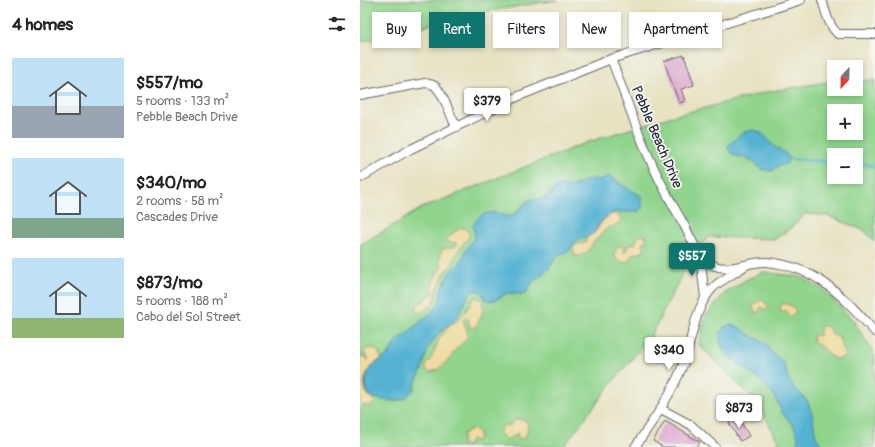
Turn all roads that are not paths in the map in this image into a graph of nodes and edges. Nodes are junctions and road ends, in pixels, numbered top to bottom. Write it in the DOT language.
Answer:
graph roads {
  1 [pos="801,0"];
  2 [pos="822,0"];
  3 [pos="875,34"];
  4 [pos="611,59"];
  5 [pos="360,95"];
  6 [pos="456,127"];
  7 [pos="360,178"];
  8 [pos="700,254"];
  9 [pos="749,263"];
  10 [pos="706,298"];
  11 [pos="875,332"];
  12 [pos="661,409"];
  13 [pos="635,447"];
  14 [pos="715,447"];
  1 -- 4 [label="street"];
  2 -- 3 [label="street"];
  4 -- 6 [label="street"];
  4 -- 8 [label="street, Pebble Beach Drive"];
  5 -- 6 [label="street"];
  6 -- 7 [label="street"];
  8 -- 9 [label="street, Pebble Beach Drive"];
  8 -- 10 [label="street"];
  9 -- 10 [label="street"];
  9 -- 11 [label="street, Pebble Beach Drive"];
  10 -- 12 [label="street"];
  12 -- 13 [label="street"];
  12 -- 14 [label="street"];
}
